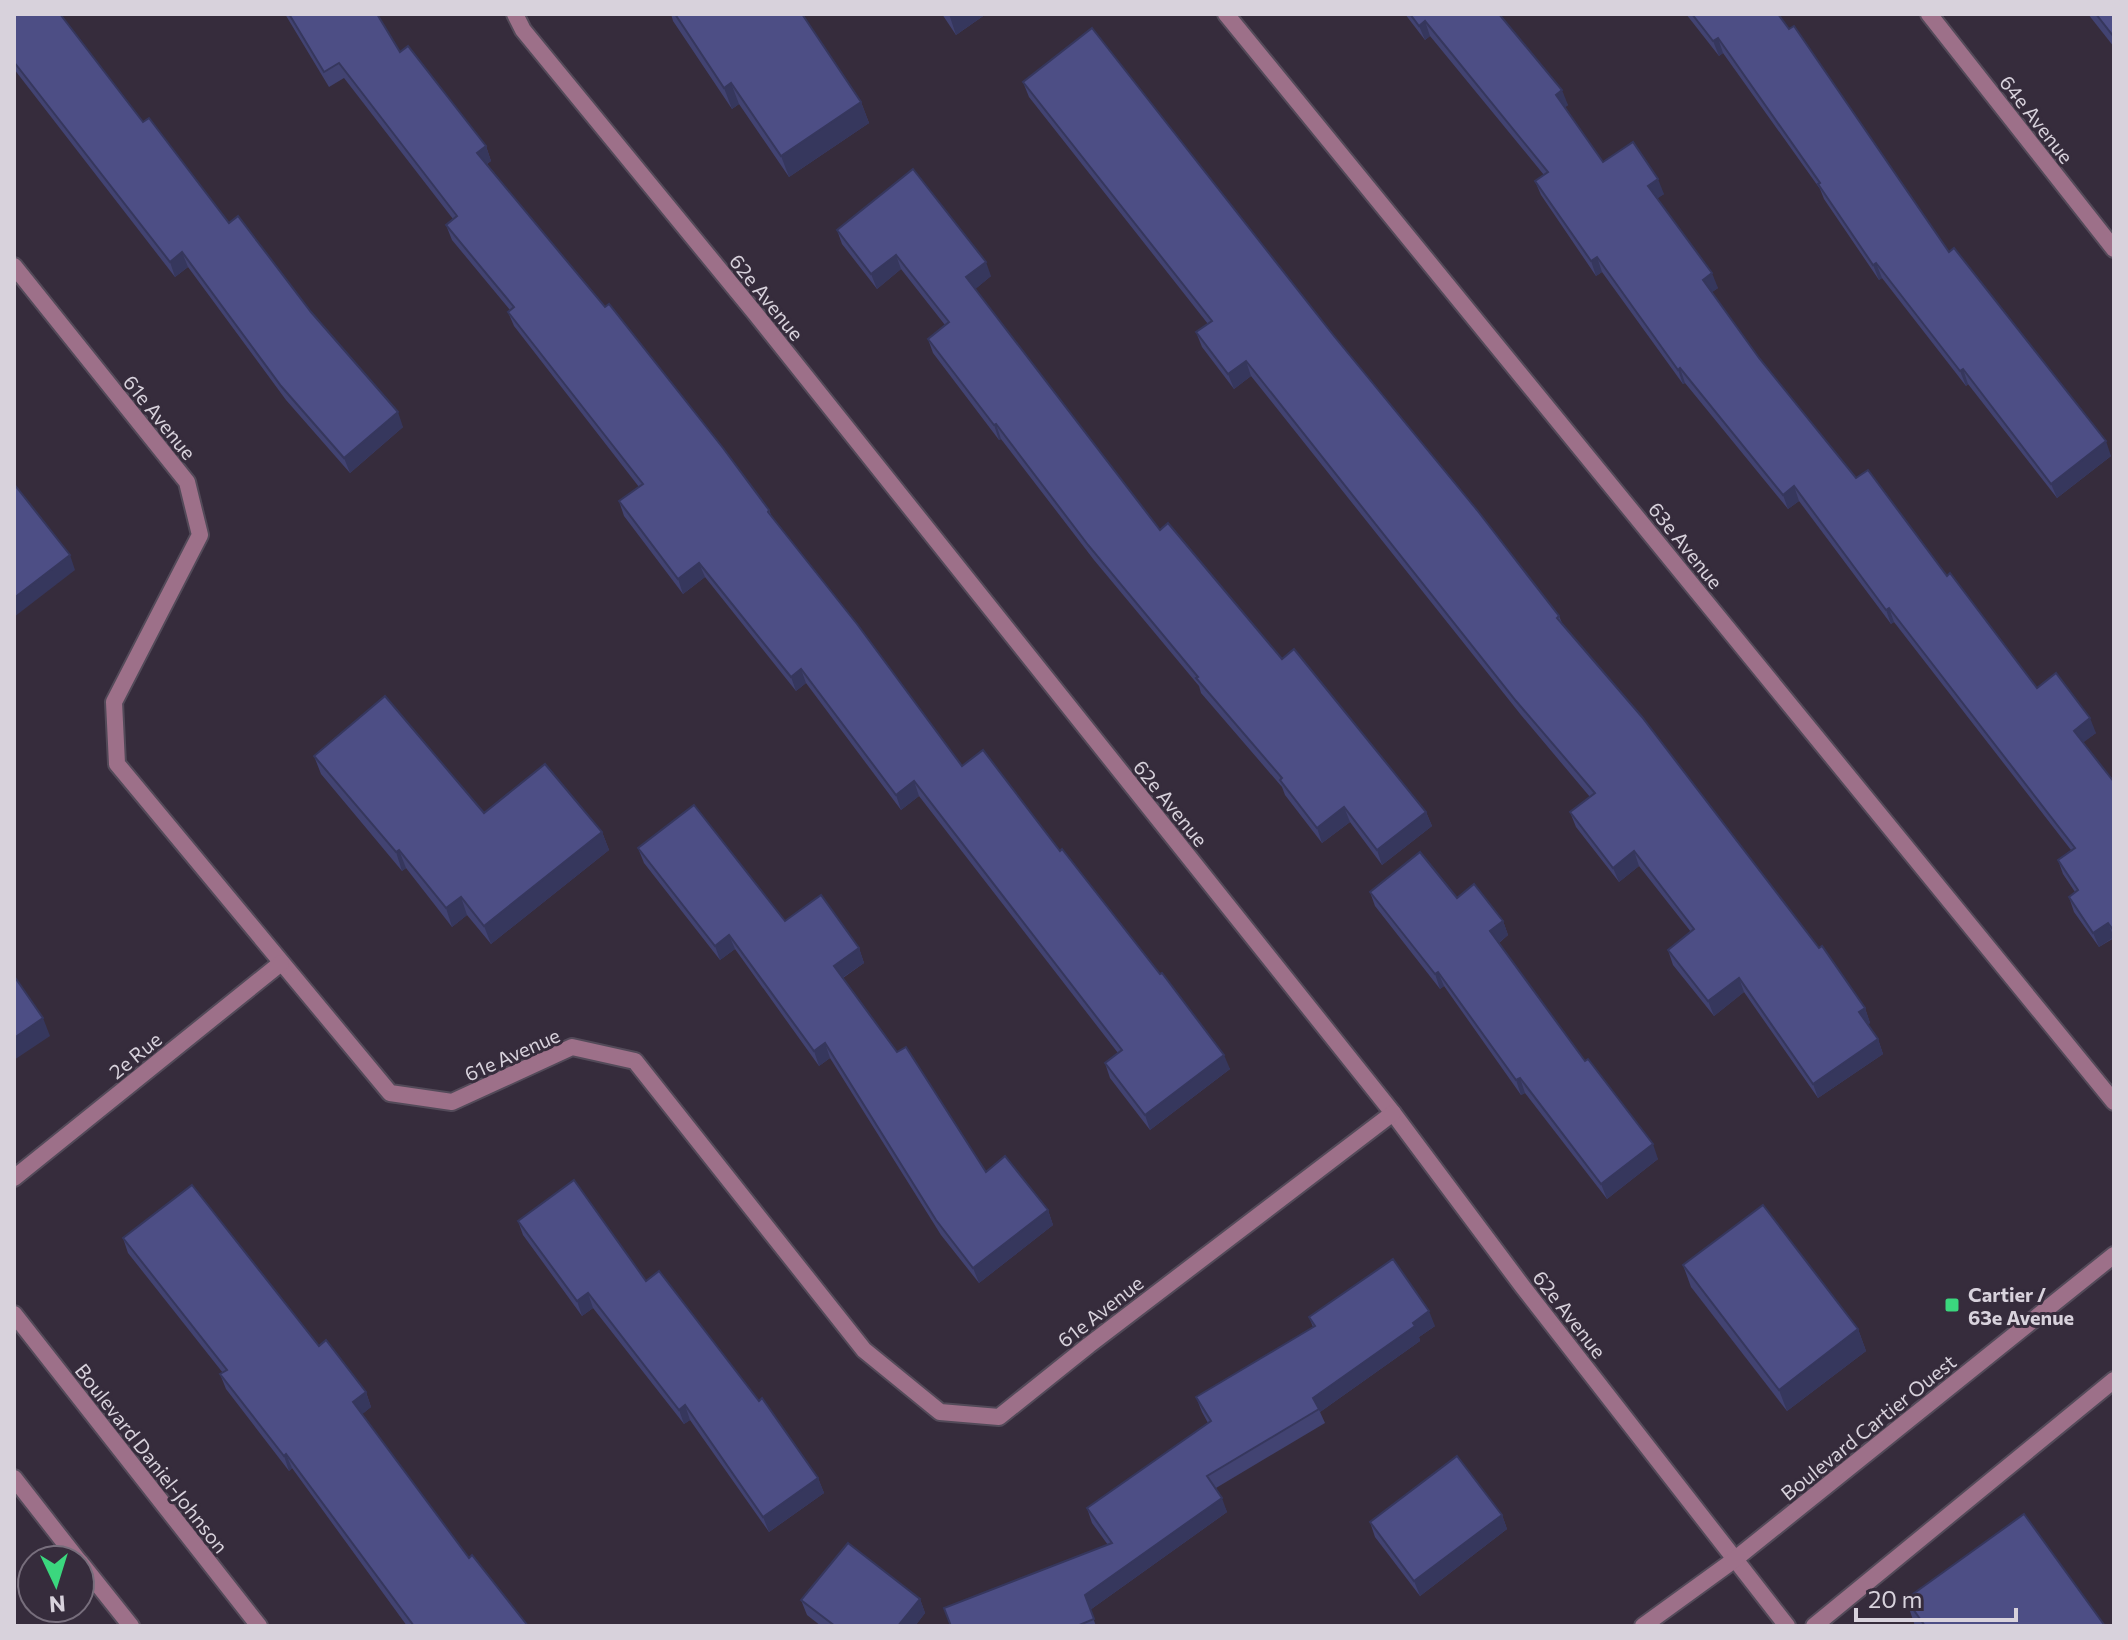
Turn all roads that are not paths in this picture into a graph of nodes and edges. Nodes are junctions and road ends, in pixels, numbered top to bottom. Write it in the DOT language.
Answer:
graph roads {
  1 [pos="515,14"];
  2 [pos="1226,14"];
  3 [pos="1929,14"];
  4 [pos="2114,249"];
  5 [pos="14,266"];
  6 [pos="281,963"];
  7 [pos="2114,1102"];
  8 [pos="1393,1113"];
  9 [pos="14,1178"];
  10 [pos="2114,1255"];
  11 [pos="14,1314"];
  12 [pos="2114,1380"];
  13 [pos="14,1478"];
  14 [pos="66,1544"];
  15 [pos="1734,1560"];
  16 [pos="96,1582"];
  17 [pos="131,1626"];
  18 [pos="259,1626"];
  19 [pos="1643,1626"];
  20 [pos="1787,1626"];
  21 [pos="1814,1626"];
  1 -- 8 [label="street, 62e Avenue"];
  2 -- 7 [label="street, 63e Avenue"];
  3 -- 4 [label="street, 64e Avenue"];
  5 -- 6 [label="street, 61e Avenue"];
  6 -- 8 [label="street, 61e Avenue"];
  6 -- 9 [label="street, 2e Rue"];
  8 -- 15 [label="street, 62e Avenue"];
  10 -- 15 [label="street, Boulevard Cartier Ouest"];
  11 -- 18 [label="street, Boulevard Daniel-Johnson"];
  12 -- 21 [label="street"];
  13 -- 14 [label="street"];
  15 -- 19 [label="street, Boulevard Cartier Ouest"];
  15 -- 20 [label="street, 62e Avenue"];
  16 -- 17 [label="street"];
}
